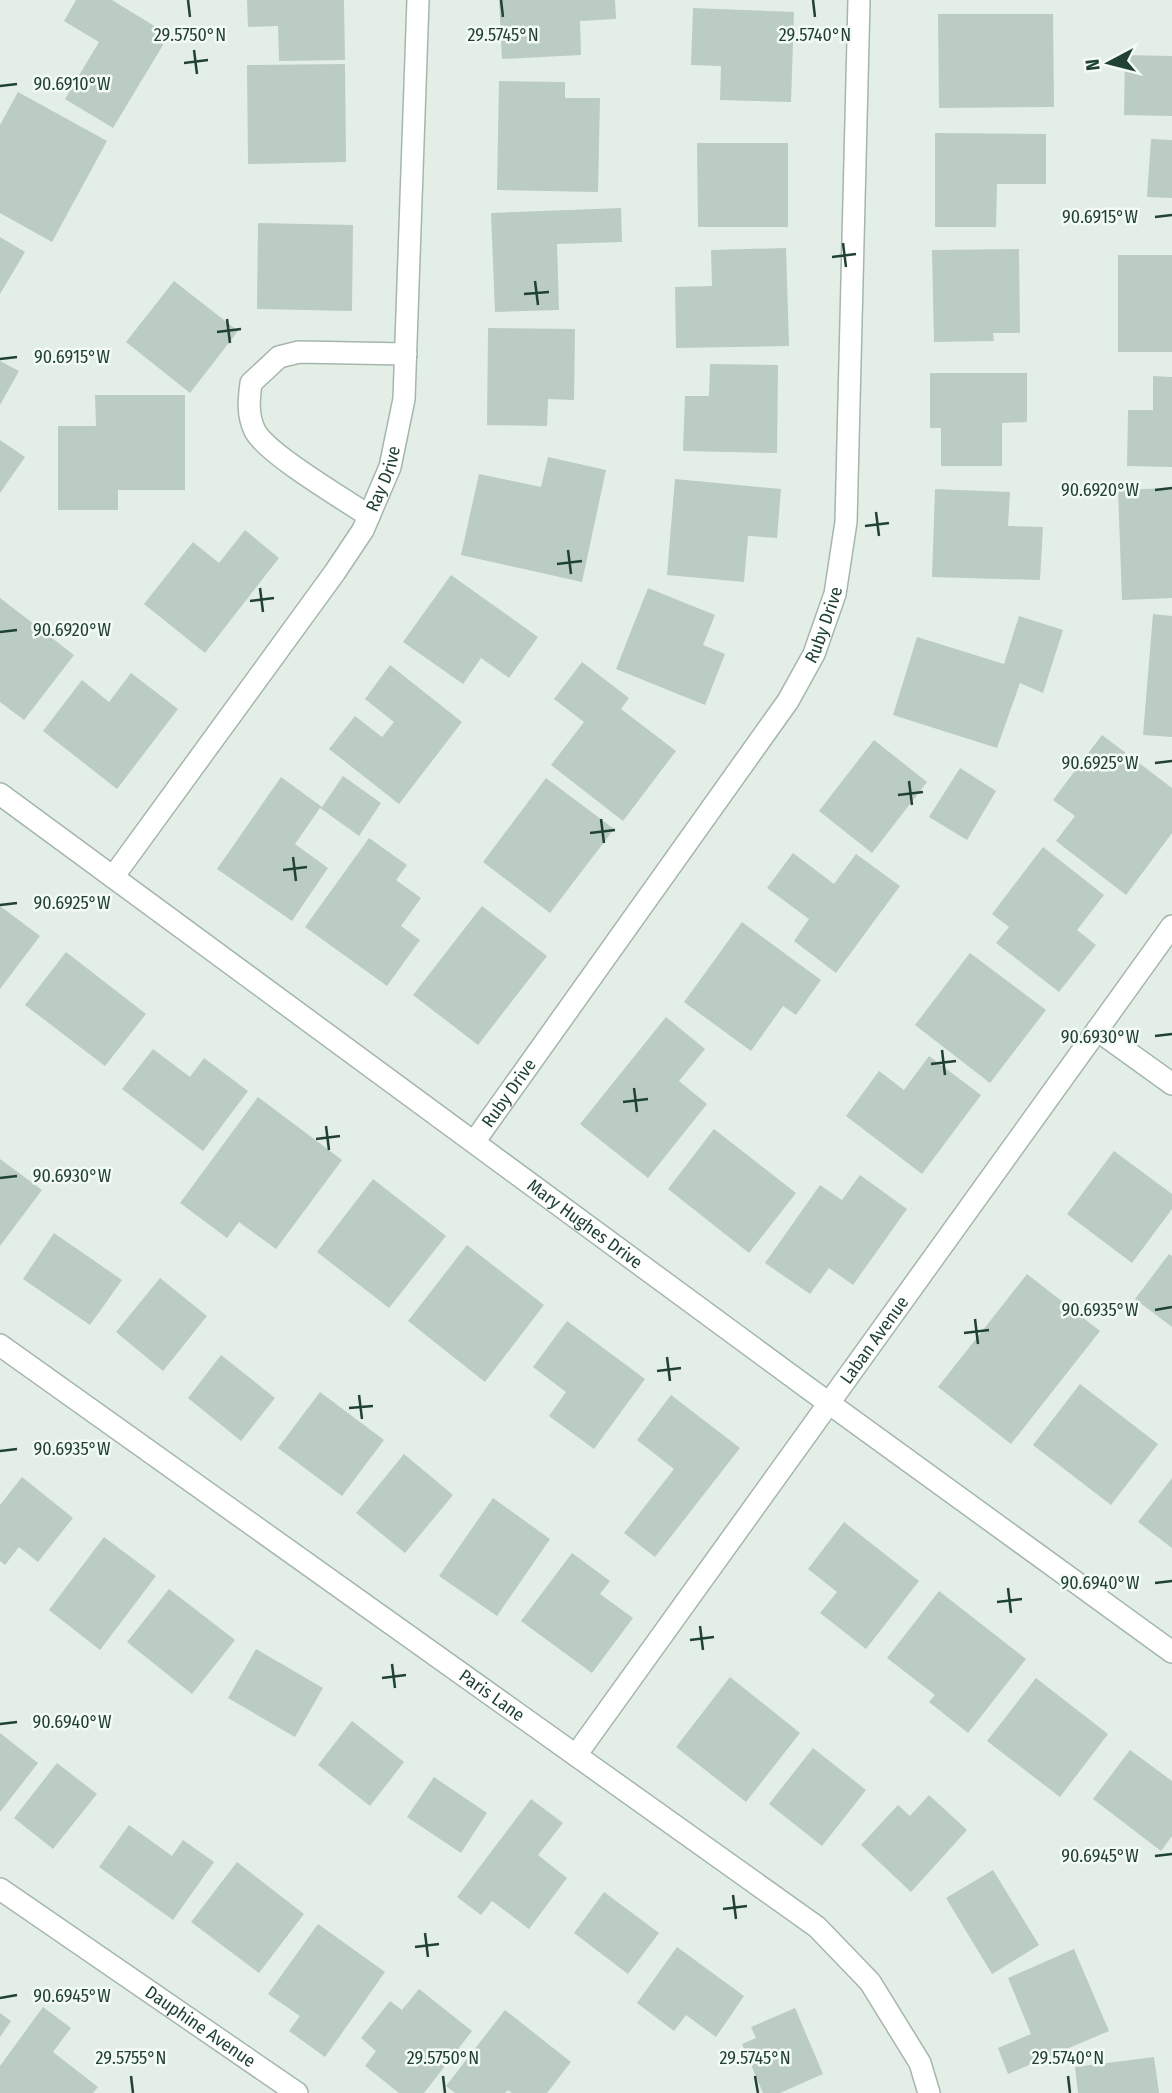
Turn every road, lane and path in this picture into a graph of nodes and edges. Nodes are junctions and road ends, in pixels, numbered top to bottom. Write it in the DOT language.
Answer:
graph roads {
  1 [pos="418,0"];
  2 [pos="859,0"];
  3 [pos="406,354"];
  4 [pos="369,516"];
  5 [pos="0,794"];
  6 [pos="113,877"];
  7 [pos="1172,926"];
  8 [pos="1097,1030"];
  9 [pos="1172,1084"];
  10 [pos="474,1142"];
  11 [pos="0,1345"];
  12 [pos="828,1403"];
  13 [pos="1172,1652"];
  14 [pos="576,1755"];
  15 [pos="0,1889"];
  16 [pos="297,2093"];
  17 [pos="929,2093"];
  1 -- 3 [label="street, Ray Drive"];
  2 -- 10 [label="street, Ruby Drive"];
  3 -- 4 [label="street, Ray Drive"];
  3 -- 4 [label="street"];
  4 -- 6 [label="street, Ray Drive"];
  5 -- 6 [label="street, Mary Hughes Drive"];
  6 -- 10 [label="street, Mary Hughes Drive"];
  7 -- 8 [label="street, Laban Avenue"];
  8 -- 9 [label="street"];
  8 -- 12 [label="street, Laban Avenue"];
  10 -- 12 [label="street, Mary Hughes Drive"];
  11 -- 14 [label="street, Paris Lane"];
  12 -- 13 [label="street, Mary Hughes Drive"];
  12 -- 14 [label="street, Laban Avenue"];
  14 -- 17 [label="street, Paris Lane"];
  15 -- 16 [label="street, Dauphine Avenue"];
}
